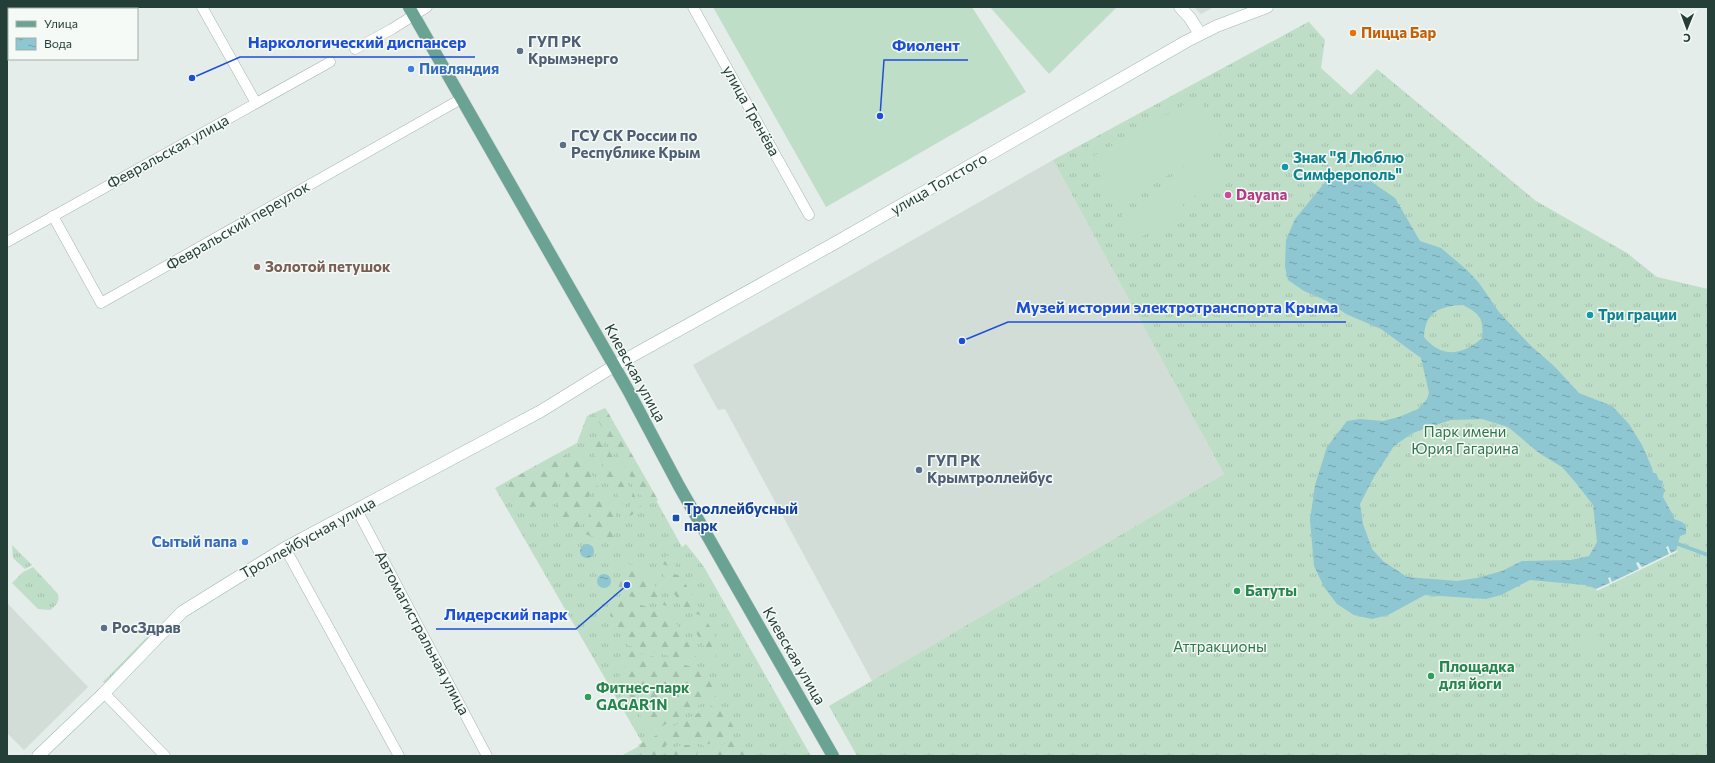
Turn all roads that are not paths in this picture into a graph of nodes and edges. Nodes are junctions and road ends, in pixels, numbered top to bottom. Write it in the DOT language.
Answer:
graph roads {
  1 [pos="202,7"];
  2 [pos="427,7"];
  3 [pos="693,7"];
  4 [pos="1180,7"];
  5 [pos="1267,7"];
  6 [pos="412,11"];
  7 [pos="1200,34"];
  8 [pos="355,49"];
  9 [pos="330,62"];
  10 [pos="461,99"];
  11 [pos="256,103"];
  12 [pos="809,215"];
  13 [pos="53,216"];
  14 [pos="7,242"];
  15 [pos="614,366"];
  16 [pos="358,510"];
  17 [pos="285,548"];
  18 [pos="104,693"];
  19 [pos="38,756"];
  20 [pos="166,756"];
  21 [pos="399,756"];
  22 [pos="487,756"];
  23 [pos="833,756"];
  1 -- 11 [label="street"];
  2 -- 6 [label="street"];
  3 -- 12 [label="street, улица Тренёва"];
  4 -- 7 [label="main road"];
  5 -- 7 [label="main road, улица Толстого"];
  6 -- 8 [label="street"];
  6 -- 10 [label="main road, Киевская улица"];
  7 -- 15 [label="main road, улица Толстого"];
  9 -- 11 [label="street, Февральская улица"];
  10 -- 13 [label="street, Февральский переулок"];
  10 -- 15 [label="main road, Киевская улица"];
  11 -- 13 [label="street, Февральская улица"];
  13 -- 14 [label="street, Февральская улица"];
  15 -- 16 [label="main road, Троллейбусная улица"];
  15 -- 23 [label="main road, Киевская улица"];
  16 -- 17 [label="main road, Троллейбусная улица"];
  16 -- 22 [label="street, Автомагистральная улица"];
  17 -- 18 [label="main road, Троллейбусная улица"];
  17 -- 21 [label="street"];
  18 -- 19 [label="main road, Троллейбусная улица"];
  18 -- 20 [label="street"];
}
